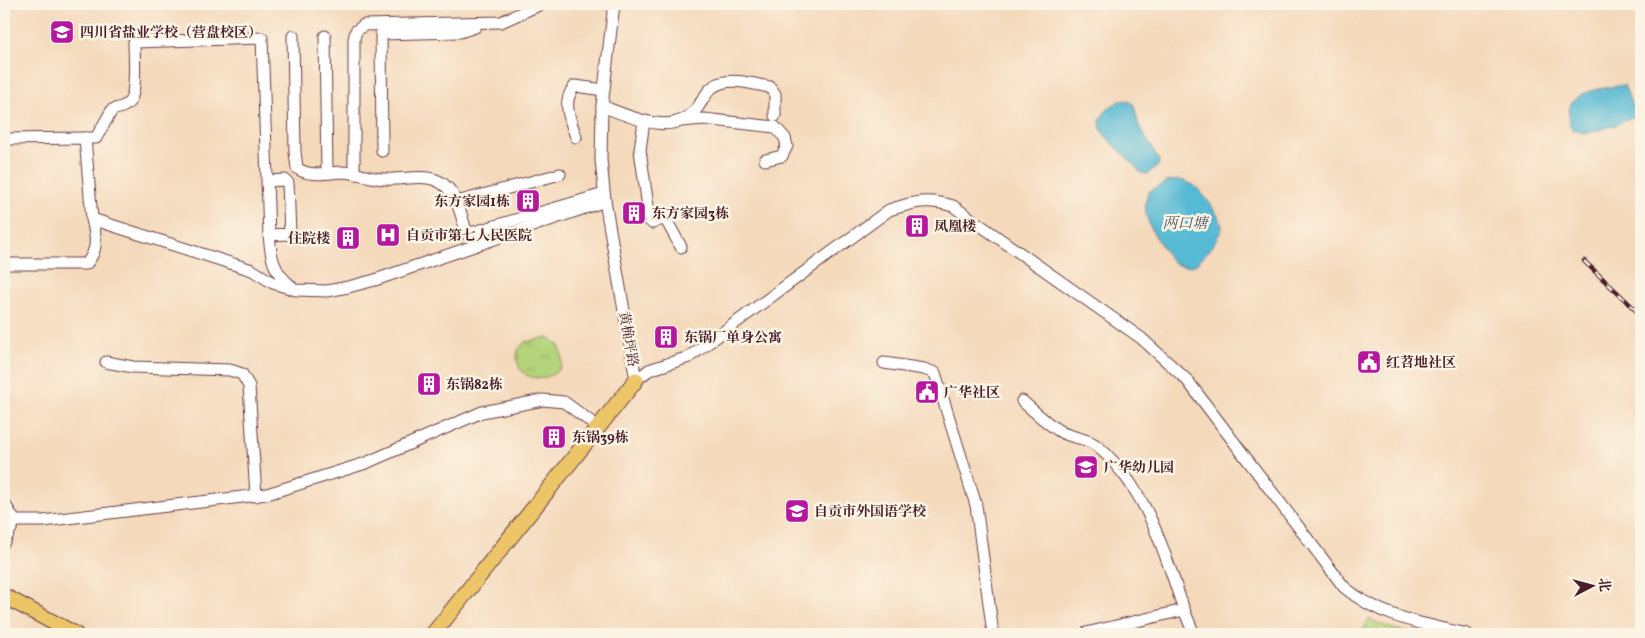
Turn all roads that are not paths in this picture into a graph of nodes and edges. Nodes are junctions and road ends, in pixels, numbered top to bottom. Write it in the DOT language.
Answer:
graph roads {
  1 [pos="541,4"];
  2 [pos="614,4"];
  3 [pos="488,23"];
  4 [pos="293,36"];
  5 [pos="325,36"];
  6 [pos="604,90"];
  7 [pos="602,106"];
  8 [pos="775,116"];
  9 [pos="644,122"];
  10 [pos="680,122"];
  11 [pos="576,137"];
  12 [pos="85,138"];
  13 [pos="4,139"];
  14 [pos="382,151"];
  15 [pos="765,160"];
  16 [pos="354,172"];
  17 [pos="327,173"];
  18 [pos="560,174"];
  19 [pos="268,181"];
  20 [pos="605,198"];
  21 [pos="456,202"];
  22 [pos="92,219"];
  23 [pos="269,235"];
  24 [pos="681,247"];
  25 [pos="4,264"];
  26 [pos="296,290"];
  27 [pos="106,362"];
  28 [pos="884,363"];
  29 [pos="636,380"];
  30 [pos="1022,401"];
  31 [pos="598,427"];
  32 [pos="256,496"];
  33 [pos="4,503"];
  34 [pos="15,521"];
  35 [pos="4,542"];
  36 [pos="4,596"];
  37 [pos="1184,610"];
  38 [pos="75,634"];
  39 [pos="432,634"];
  40 [pos="993,634"];
  41 [pos="1084,634"];
  42 [pos="1194,634"];
  43 [pos="1466,634"];
  1 -- 3 [label="street"];
  2 -- 6 [label="street, 黄桷坪路"];
  3 -- 14 [label="street"];
  3 -- 16 [label="street"];
  4 -- 17 [label="street"];
  5 -- 17 [label="street"];
  6 -- 7 [label="street, 黄桷坪路"];
  6 -- 11 [label="street"];
  7 -- 9 [label="street"];
  7 -- 20 [label="street, 黄桷坪路"];
  8 -- 10 [label="street"];
  9 -- 10 [label="street"];
  9 -- 24 [label="street"];
  10 -- 15 [label="street"];
  12 -- 13 [label="street"];
  12 -- 19 [label="street"];
  12 -- 22 [label="street"];
  16 -- 17 [label="street"];
  16 -- 21 [label="street"];
  18 -- 21 [label="street"];
  19 -- 23 [label="street"];
  19 -- 23 [label="street"];
  20 -- 21 [label="street"];
  20 -- 26 [label="street"];
  20 -- 29 [label="street, 黄桷坪路"];
  22 -- 25 [label="street"];
  22 -- 26 [label="street"];
  23 -- 26 [label="street"];
  27 -- 32 [label="street"];
  28 -- 40 [label="street"];
  29 -- 31 [label="main road, 黄桷坪路"];
  29 -- 43 [label="street"];
  30 -- 37 [label="street"];
  31 -- 32 [label="street"];
  31 -- 39 [label="main road, 黄桷坪路"];
  32 -- 34 [label="street"];
  33 -- 34 [label="street"];
  34 -- 35 [label="street"];
  36 -- 38 [label="main road"];
  37 -- 41 [label="street"];
  37 -- 42 [label="street"];
}
